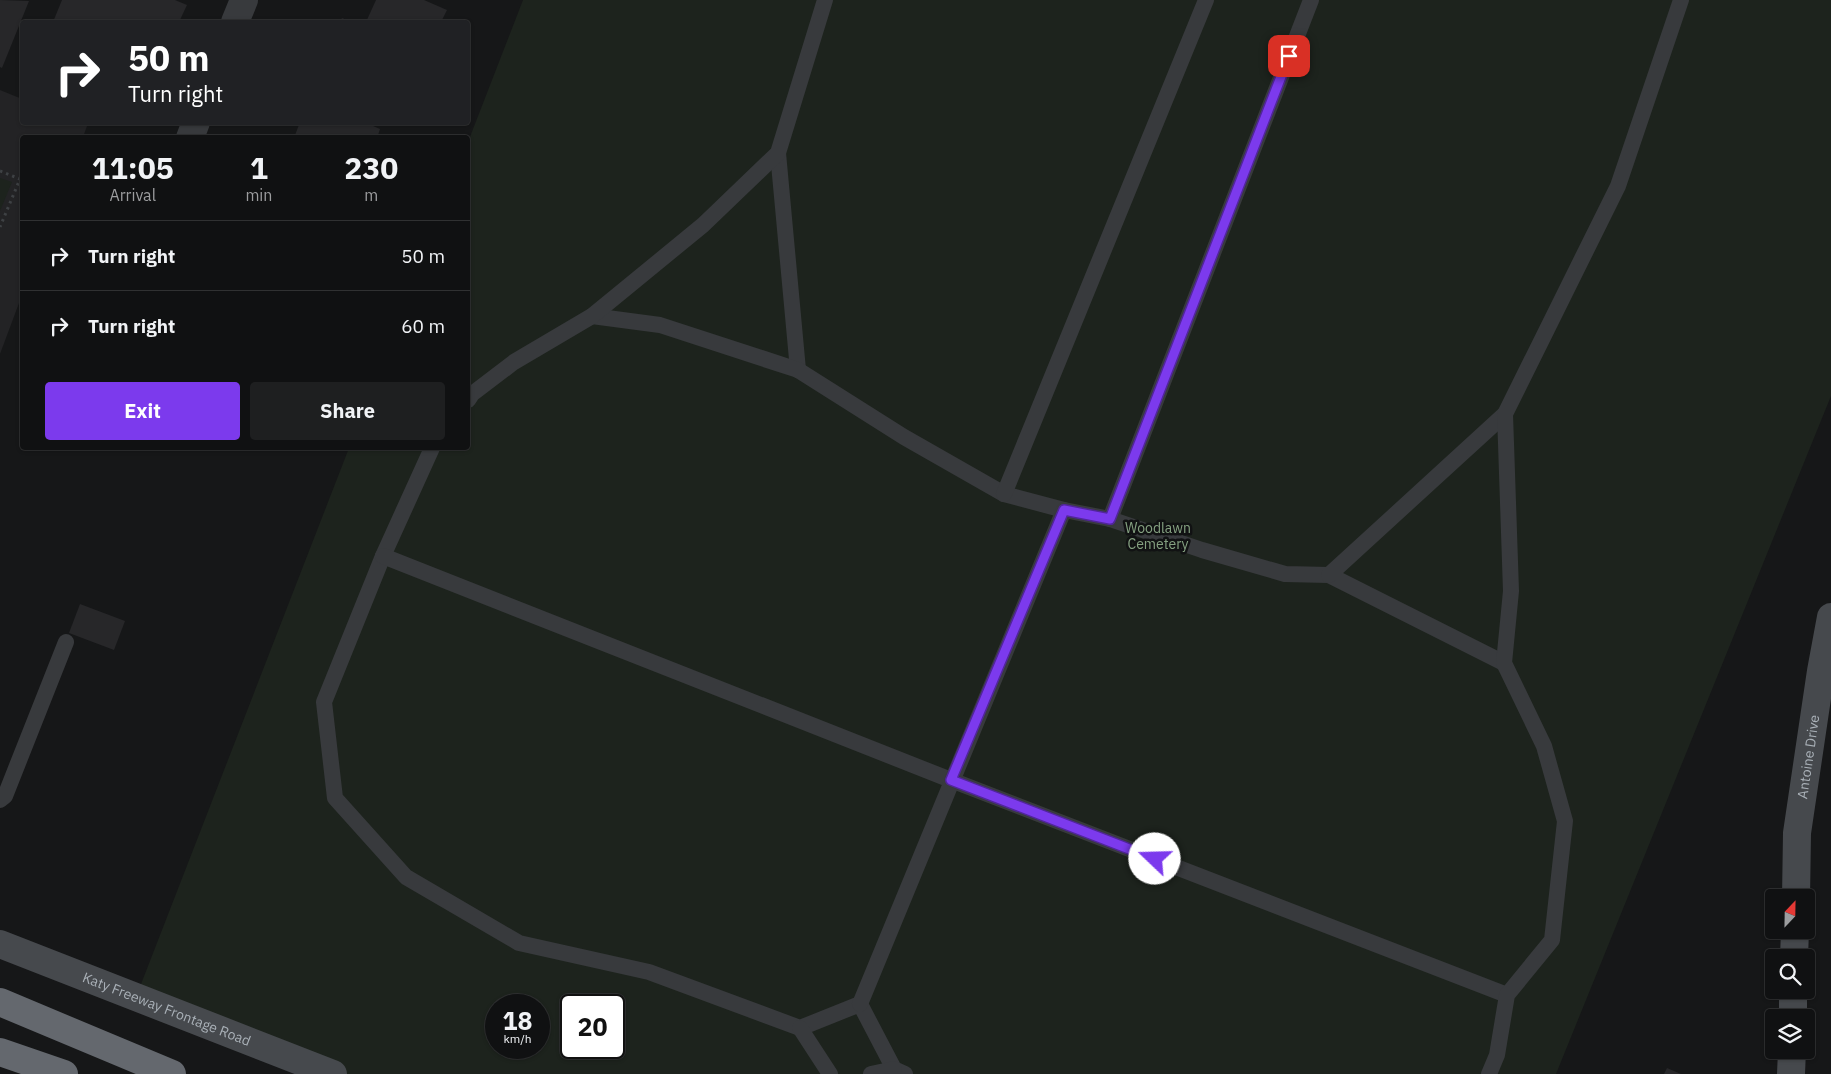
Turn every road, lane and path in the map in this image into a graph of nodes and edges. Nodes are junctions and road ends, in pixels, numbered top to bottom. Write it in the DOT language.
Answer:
graph roads {
  1 [pos="244,0"];
  2 [pos="825,0"];
  3 [pos="1206,0"];
  4 [pos="1311,0"];
  5 [pos="1681,0"];
  6 [pos="236,20"];
  7 [pos="778,153"];
  8 [pos="0,171"];
  9 [pos="0,227"];
  10 [pos="592,316"];
  11 [pos="798,370"];
  12 [pos="470,397"];
  13 [pos="1505,414"];
  14 [pos="431,450"];
  15 [pos="1004,494"];
  16 [pos="1064,510"];
  17 [pos="1110,519"];
  18 [pos="383,556"];
  19 [pos="1329,575"];
  20 [pos="1831,617"];
  21 [pos="66,642"];
  22 [pos="1504,663"];
  23 [pos="951,780"];
  24 [pos="0,800"];
  25 [pos="1796,889"];
  26 [pos="0,944"];
  27 [pos="1506,995"];
  28 [pos="0,1002"];
  29 [pos="860,1004"];
  30 [pos="800,1028"];
  31 [pos="0,1052"];
  32 [pos="1792,1059"];
  33 [pos="900,1072"];
  34 [pos="64,1074"];
  35 [pos="172,1074"];
  36 [pos="333,1074"];
  37 [pos="830,1074"];
  38 [pos="871,1074"];
  39 [pos="1489,1074"];
  40 [pos="1791,1074"];
  1 -- 6 [label="street"];
  2 -- 7 [label="lane"];
  3 -- 15 [label="lane"];
  4 -- 17 [label="lane"];
  5 -- 13 [label="lane"];
  7 -- 10 [label="lane"];
  7 -- 11 [label="lane"];
  8 -- 9 [label="path"];
  10 -- 11 [label="lane"];
  10 -- 12 [label="lane"];
  11 -- 15 [label="lane"];
  13 -- 19 [label="lane"];
  13 -- 22 [label="lane"];
  14 -- 18 [label="lane"];
  15 -- 16 [label="lane"];
  16 -- 17 [label="lane"];
  16 -- 23 [label="lane"];
  17 -- 19 [label="lane"];
  18 -- 23 [label="lane"];
  18 -- 30 [label="lane"];
  19 -- 22 [label="lane"];
  20 -- 25 [label="main road, Antoine Drive"];
  21 -- 24 [label="lane"];
  22 -- 27 [label="lane"];
  23 -- 27 [label="lane"];
  23 -- 29 [label="lane"];
  26 -- 36 [label="main road, Katy Freeway Frontage Road"];
  27 -- 39 [label="lane"];
  28 -- 35 [label="highway"];
  29 -- 30 [label="lane"];
  29 -- 33 [label="lane"];
  30 -- 37 [label="lane"];
  31 -- 34 [label="highway"];
  32 -- 40 [label="main road"];
  33 -- 38 [label="lane"];
}
